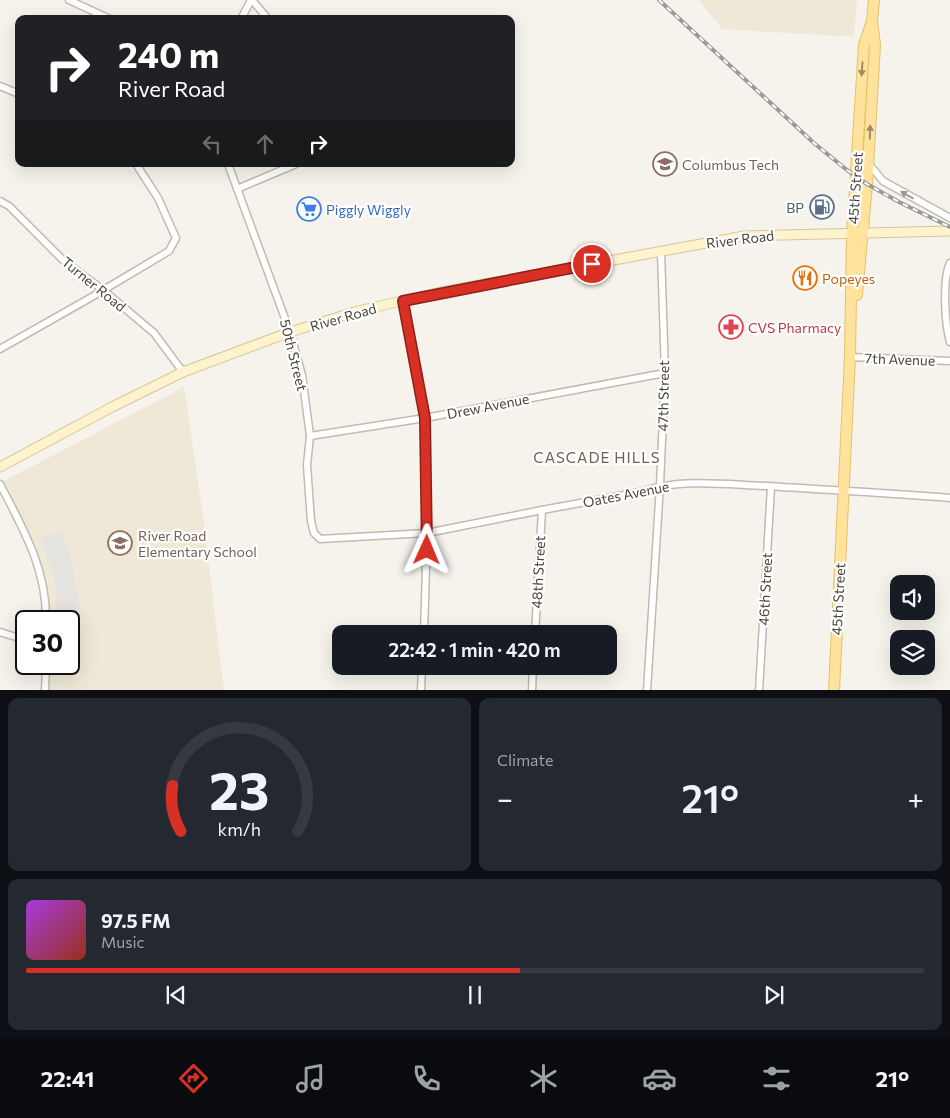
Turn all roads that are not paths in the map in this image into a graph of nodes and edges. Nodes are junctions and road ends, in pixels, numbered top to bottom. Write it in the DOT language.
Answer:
graph roads {
  1 [pos="69,0"];
  2 [pos="251,0"];
  3 [pos="874,0"];
  4 [pos="101,15"];
  5 [pos="243,15"];
  6 [pos="264,15"];
  7 [pos="872,21"];
  8 [pos="0,86"];
  9 [pos="15,92"];
  10 [pos="868,163"];
  11 [pos="138,167"];
  12 [pos="229,167"];
  13 [pos="288,167"];
  14 [pos="237,189"];
  15 [pos="0,201"];
  16 [pos="950,218"];
  17 [pos="950,231"];
  18 [pos="852,232"];
  19 [pos="863,233"];
  20 [pos="661,252"];
  21 [pos="950,263"];
  22 [pos="103,290"];
  23 [pos="403,301"];
  24 [pos="290,332"];
  25 [pos="950,342"];
  26 [pos="0,349"];
  27 [pos="850,357"];
  28 [pos="950,361"];
  29 [pos="183,372"];
  30 [pos="665,373"];
  31 [pos="425,418"];
  32 [pos="310,436"];
  33 [pos="0,467"];
  34 [pos="0,484"];
  35 [pos="660,485"];
  36 [pos="771,487"];
  37 [pos="844,490"];
  38 [pos="950,498"];
  39 [pos="542,510"];
  40 [pos="428,533"];
  41 [pos="334,539"];
  42 [pos="45,610"];
  43 [pos="424,625"];
  44 [pos="536,625"];
  45 [pos="0,632"];
  46 [pos="15,637"];
  47 [pos="46,675"];
  48 [pos="422,675"];
  49 [pos="533,675"];
  50 [pos="45,690"];
  51 [pos="421,690"];
  52 [pos="532,690"];
  53 [pos="647,690"];
  54 [pos="759,690"];
  55 [pos="834,690"];
  1 -- 4 [label="street"];
  2 -- 5 [label="street"];
  2 -- 6 [label="street"];
  3 -- 7 [label="main road, 45th Street"];
  10 -- 7 [label="main road, 45th Street, one-way"];
  7 -- 18 [label="main road, 45th Street, one-way"];
  8 -- 9 [label="street"];
  16 -- 10 [label="street, one-way"];
  10 -- 19 [label="main road, 45th Street"];
  11 -- 22 [label="street"];
  12 -- 14 [label="street, 50th Street"];
  13 -- 14 [label="street"];
  14 -- 24 [label="street, 50th Street"];
  15 -- 22 [label="street, Turner Road"];
  17 -- 19 [label="main road, River Road"];
  18 -- 19 [label="main road, River Road"];
  18 -- 20 [label="main road, River Road"];
  18 -- 27 [label="main road, 45th Street"];
  19 -- 27 [label="main road, 45th Street"];
  20 -- 23 [label="main road, River Road"];
  20 -- 30 [label="street, 47th Street"];
  21 -- 25 [label="street"];
  22 -- 26 [label="street"];
  22 -- 29 [label="street, Turner Road"];
  23 -- 24 [label="main road, River Road"];
  23 -- 31 [label="street"];
  24 -- 29 [label="main road, River Road"];
  24 -- 32 [label="street, 50th Street"];
  27 -- 28 [label="street, 7th Avenue"];
  27 -- 37 [label="main road, 45th Street"];
  29 -- 33 [label="main road, River Road"];
  30 -- 31 [label="street, Drew Avenue"];
  30 -- 35 [label="street, 47th Street"];
  31 -- 32 [label="street, Drew Avenue"];
  31 -- 40 [label="street"];
  32 -- 41 [label="street, 50th Street"];
  34 -- 42 [label="street"];
  35 -- 36 [label="street, Oates Avenue"];
  35 -- 39 [label="street, Oates Avenue"];
  35 -- 53 [label="street, 47th Street"];
  36 -- 37 [label="street, Oates Avenue"];
  36 -- 54 [label="street, 46th Street"];
  37 -- 38 [label="street, Oates Avenue"];
  37 -- 55 [label="main road, 45th Street"];
  39 -- 40 [label="street, Oates Avenue"];
  39 -- 44 [label="street, 48th Street"];
  40 -- 41 [label="street, Oates Avenue"];
  40 -- 43 [label="street"];
  45 -- 46 [label="street"];
  47 -- 50 [label="street"];
  48 -- 51 [label="street"];
  49 -- 52 [label="street"];
}
